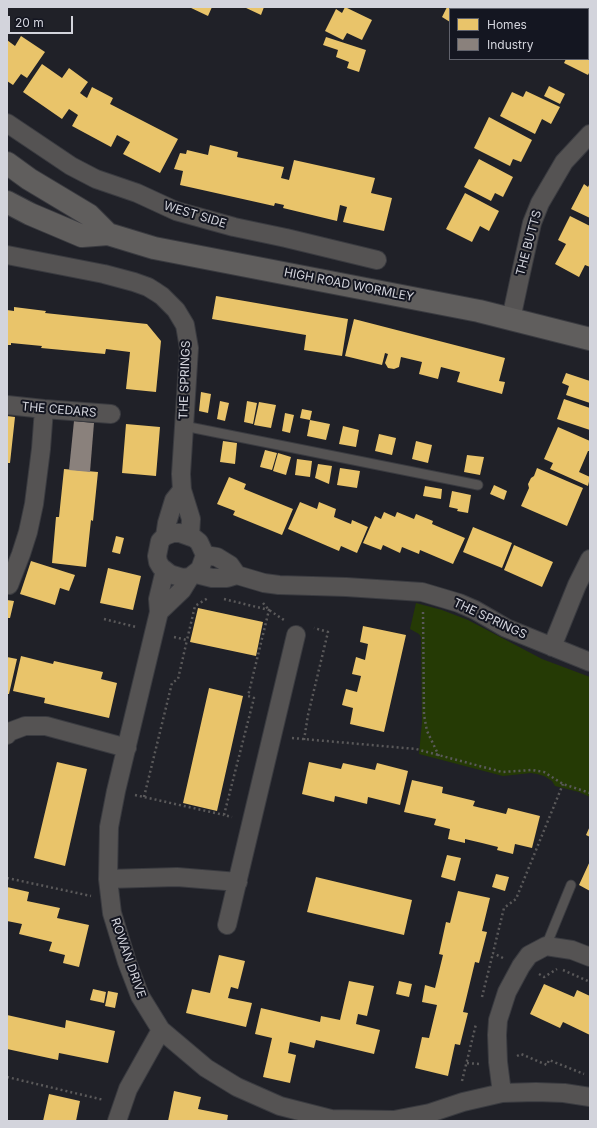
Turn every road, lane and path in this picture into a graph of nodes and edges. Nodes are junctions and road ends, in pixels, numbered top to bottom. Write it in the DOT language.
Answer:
graph roads {
  1 [pos="7,123"];
  2 [pos="590,134"];
  3 [pos="7,163"];
  4 [pos="7,202"];
  5 [pos="108,234"];
  6 [pos="7,255"];
  7 [pos="377,260"];
  8 [pos="511,319"];
  9 [pos="590,339"];
  10 [pos="7,405"];
  11 [pos="44,409"];
  12 [pos="111,414"];
  13 [pos="184,426"];
  14 [pos="478,485"];
  15 [pos="182,490"];
  16 [pos="165,536"];
  17 [pos="190,536"];
  18 [pos="205,555"];
  19 [pos="590,559"];
  20 [pos="165,570"];
  21 [pos="237,575"];
  22 [pos="193,576"];
  23 [pos="9,585"];
  24 [pos="422,592"];
  25 [pos="211,596"];
  26 [pos="218,598"];
  27 [pos="159,612"];
  28 [pos="104,619"];
  29 [pos="154,631"];
  30 [pos="296,635"];
  31 [pos="187,640"];
  32 [pos="552,647"];
  33 [pos="590,662"];
  34 [pos="272,734"];
  35 [pos="7,735"];
  36 [pos="127,748"];
  37 [pos="439,756"];
  38 [pos="563,784"];
  39 [pos="116,791"];
  40 [pos="590,793"];
  41 [pos="144,797"];
  42 [pos="224,815"];
  43 [pos="252,822"];
  44 [pos="7,878"];
  45 [pos="238,882"];
  46 [pos="571,885"];
  47 [pos="109,887"];
  48 [pos="227,925"];
  49 [pos="546,946"];
  50 [pos="493,953"];
  51 [pos="590,957"];
  52 [pos="521,966"];
  53 [pos="590,982"];
  54 [pos="481,1005"];
  55 [pos="477,1019"];
  56 [pos="161,1030"];
  57 [pos="498,1062"];
  58 [pos="467,1063"];
  59 [pos="7,1077"];
  60 [pos="590,1077"];
  61 [pos="502,1093"];
  62 [pos="590,1097"];
  63 [pos="463,1102"];
  64 [pos="123,1104"];
  65 [pos="117,1121"];
  66 [pos="394,1121"];
  1 -- 7 [label="street, WEST SIDE"];
  2 -- 8 [label="street, THE BUTTS"];
  3 -- 5 [label="main road"];
  4 -- 5 [label="main road"];
  5 -- 8 [label="main road, HIGH ROAD WORMLEY"];
  6 -- 13 [label="street, THE SPRINGS"];
  8 -- 9 [label="main road, HIGH ROAD WORMLEY"];
  10 -- 11 [label="street, THE CEDARS"];
  11 -- 12 [label="street, THE CEDARS"];
  11 -- 23 [label="street"];
  13 -- 14 [label="lane"];
  13 -- 15 [label="street, THE SPRINGS"];
  15 -- 16 [label="street"];
  15 -- 17 [label="street, THE SPRINGS"];
  16 -- 17 [label="street"];
  16 -- 20 [label="street"];
  17 -- 18 [label="street"];
  18 -- 21 [label="street, THE SPRINGS"];
  18 -- 22 [label="street"];
  19 -- 32 [label="street"];
  20 -- 22 [label="street"];
  20 -- 27 [label="street, ROWAN DRIVE"];
  21 -- 22 [label="street, THE SPRINGS"];
  21 -- 24 [label="street, THE SPRINGS"];
  22 -- 27 [label="street"];
  24 -- 32 [label="street, THE SPRINGS"];
  24 -- 37 [label="path"];
  25 -- 31 [label="path"];
  26 -- 42 [label="path"];
  27 -- 29 [label="street, ROWAN DRIVE"];
  28 -- 29 [label="path"];
  29 -- 31 [label="path"];
  29 -- 36 [label="street, ROWAN DRIVE"];
  30 -- 34 [label="street"];
  31 -- 41 [label="path"];
  32 -- 33 [label="street, THE SPRINGS"];
  34 -- 37 [label="path"];
  34 -- 43 [label="street"];
  35 -- 36 [label="street"];
  36 -- 39 [label="street, ROWAN DRIVE"];
  37 -- 38 [label="path"];
  38 -- 40 [label="path"];
  38 -- 50 [label="path"];
  39 -- 41 [label="path"];
  39 -- 47 [label="street, ROWAN DRIVE"];
  41 -- 42 [label="path"];
  42 -- 43 [label="path"];
  43 -- 45 [label="street"];
  44 -- 47 [label="path"];
  45 -- 47 [label="street"];
  45 -- 48 [label="street"];
  46 -- 49 [label="lane"];
  47 -- 56 [label="street, ROWAN DRIVE"];
  49 -- 51 [label="street"];
  49 -- 52 [label="street"];
  50 -- 52 [label="path"];
  50 -- 54 [label="path"];
  52 -- 53 [label="path"];
  52 -- 57 [label="street"];
  55 -- 58 [label="path"];
  56 -- 64 [label="street"];
  56 -- 66 [label="street, ROWAN DRIVE"];
  57 -- 58 [label="path"];
  57 -- 60 [label="path"];
  57 -- 61 [label="street"];
  58 -- 63 [label="path"];
  59 -- 64 [label="path"];
  61 -- 62 [label="street, ROWAN DRIVE"];
  61 -- 63 [label="street, ROWAN DRIVE"];
  63 -- 66 [label="street, ROWAN DRIVE"];
  64 -- 65 [label="street"];
}
